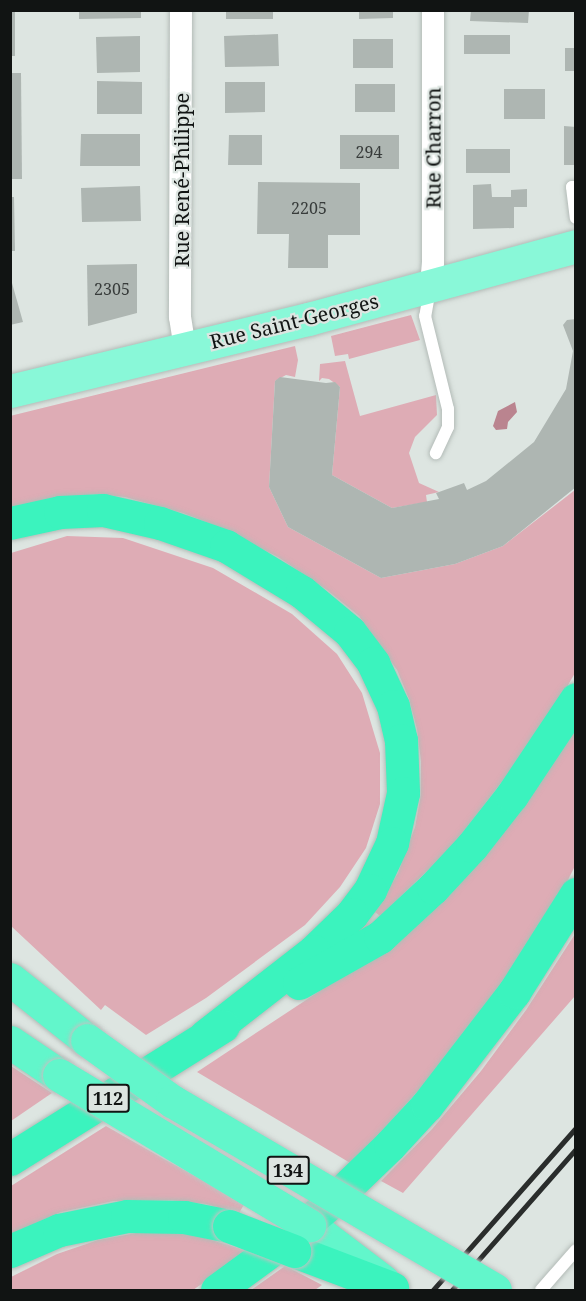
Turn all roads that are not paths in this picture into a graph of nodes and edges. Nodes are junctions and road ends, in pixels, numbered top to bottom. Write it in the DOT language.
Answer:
graph roads {
  1 [pos="181,10"];
  2 [pos="433,10"];
  3 [pos="576,187"];
  4 [pos="576,218"];
  5 [pos="576,246"];
  6 [pos="431,285"];
  7 [pos="185,349"];
  8 [pos="10,391"];
  9 [pos="436,453"];
  10 [pos="10,523"];
  11 [pos="576,699"];
  12 [pos="576,894"];
  13 [pos="10,979"];
  14 [pos="205,1036"];
  15 [pos="10,1042"];
  16 [pos="10,1159"];
  17 [pos="576,1250"];
  18 [pos="10,1251"];
  19 [pos="394,1289"];
  20 [pos="217,1290"];
  21 [pos="495,1290"];
  22 [pos="541,1290"];
  1 -- 7 [label="street, Rue René-Philippe"];
  2 -- 6 [label="street, Rue Charron"];
  3 -- 4 [label="lane"];
  5 -- 6 [label="main road, Rue Saint-Georges"];
  6 -- 7 [label="main road, Rue Saint-Georges"];
  6 -- 9 [label="lane"];
  7 -- 8 [label="main road, Rue Saint-Georges"];
  10 -- 14 [label="highway"];
  11 -- 14 [label="highway"];
  12 -- 20 [label="highway"];
  13 -- 21 [label="highway, 134, bridge"];
  14 -- 16 [label="highway, 112"];
  15 -- 19 [label="highway, 134, bridge"];
  17 -- 22 [label="lane"];
  18 -- 19 [label="highway, bridge"];
}
